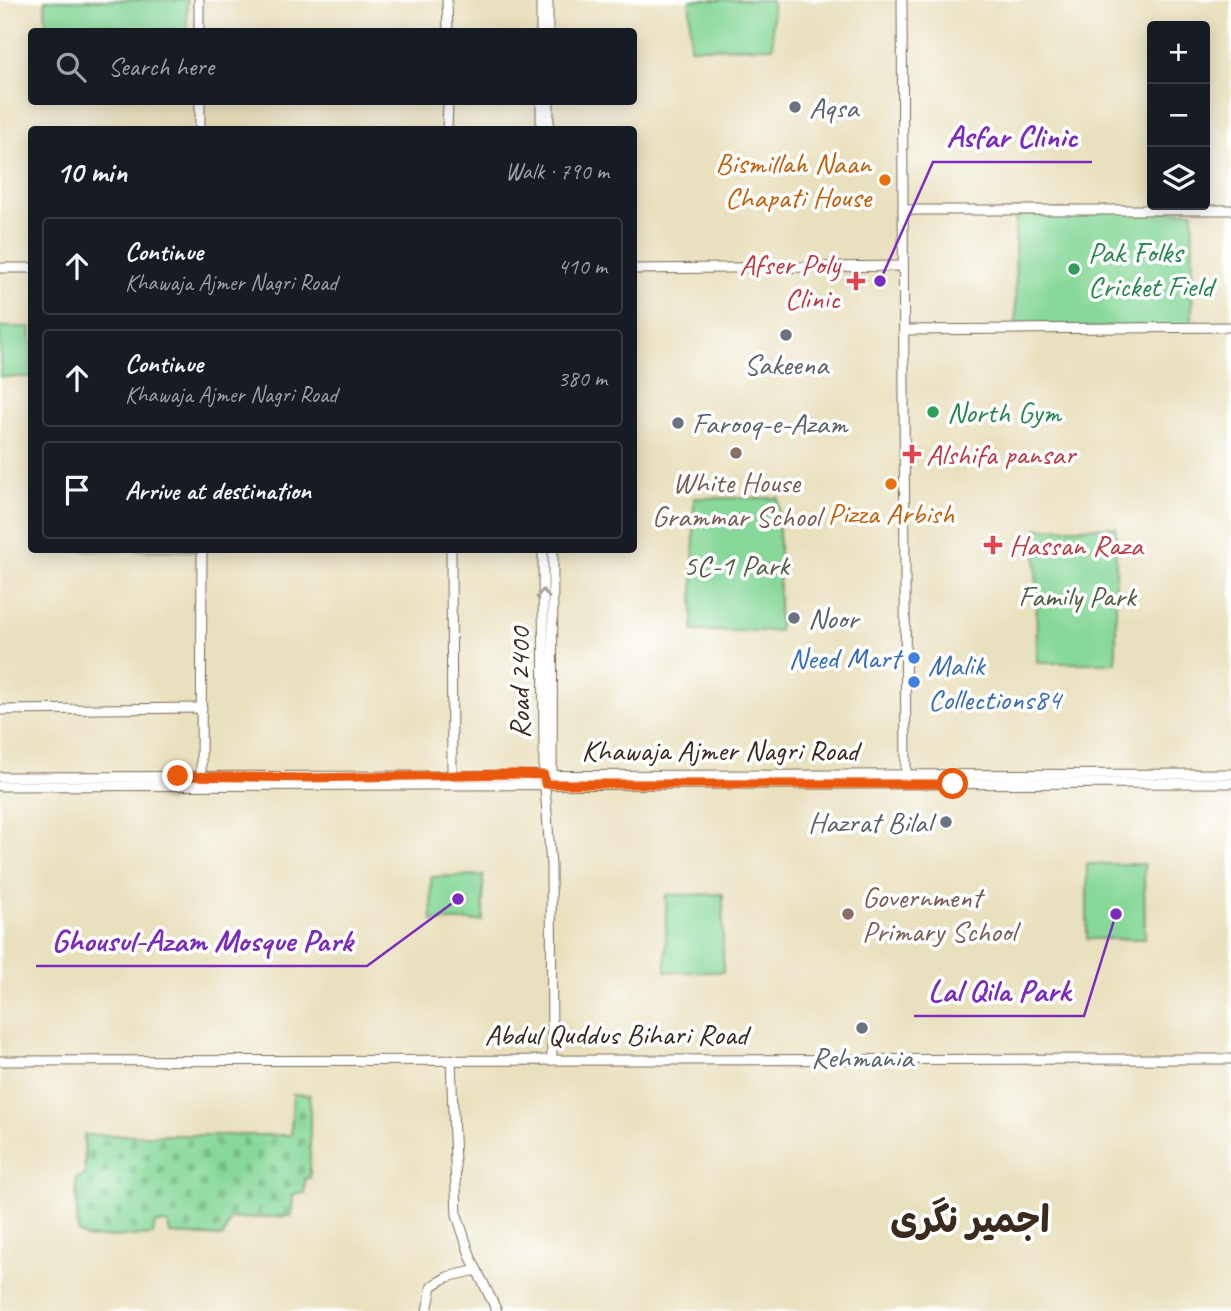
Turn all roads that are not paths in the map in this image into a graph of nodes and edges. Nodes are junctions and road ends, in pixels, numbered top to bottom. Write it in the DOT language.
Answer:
graph roads {
  1 [pos="199,0"];
  2 [pos="447,0"];
  3 [pos="541,0"];
  4 [pos="548,0"];
  5 [pos="901,0"];
  6 [pos="199,28"];
  7 [pos="448,28"];
  8 [pos="541,28"];
  9 [pos="548,28"];
  10 [pos="200,105"];
  11 [pos="448,105"];
  12 [pos="541,105"];
  13 [pos="549,105"];
  14 [pos="200,126"];
  15 [pos="447,126"];
  16 [pos="541,126"];
  17 [pos="549,126"];
  18 [pos="903,210"];
  19 [pos="1231,211"];
  20 [pos="903,266"];
  21 [pos="0,268"];
  22 [pos="28,268"];
  23 [pos="637,269"];
  24 [pos="1231,327"];
  25 [pos="904,330"];
  26 [pos="202,553"];
  27 [pos="451,553"];
  28 [pos="543,553"];
  29 [pos="553,553"];
  30 [pos="202,708"];
  31 [pos="0,710"];
  32 [pos="1231,774"];
  33 [pos="452,775"];
  34 [pos="906,775"];
  35 [pos="0,777"];
  36 [pos="201,777"];
  37 [pos="881,779"];
  38 [pos="548,780"];
  39 [pos="953,780"];
  40 [pos="140,781"];
  41 [pos="252,781"];
  42 [pos="1231,783"];
  43 [pos="0,786"];
  44 [pos="552,1058"];
  45 [pos="451,1059"];
  46 [pos="1231,1059"];
  47 [pos="0,1061"];
  48 [pos="477,1270"];
  49 [pos="427,1311"];
  50 [pos="497,1311"];
  1 -- 6 [label="street"];
  2 -- 7 [label="street"];
  3 -- 8 [label="street"];
  4 -- 9 [label="street"];
  5 -- 18 [label="street"];
  10 -- 14 [label="street"];
  11 -- 15 [label="street"];
  12 -- 16 [label="street"];
  13 -- 17 [label="street"];
  18 -- 19 [label="street"];
  18 -- 20 [label="street"];
  20 -- 23 [label="street"];
  20 -- 25 [label="street"];
  21 -- 22 [label="street"];
  24 -- 25 [label="street"];
  25 -- 34 [label="street"];
  26 -- 30 [label="street"];
  27 -- 33 [label="street"];
  38 -- 28 [label="street, Road 2400, one-way"];
  29 -- 38 [label="street, Road 2400"];
  30 -- 31 [label="street"];
  30 -- 36 [label="street"];
  32 -- 39 [label="street, Khawaja Ajmer Nagri Road"];
  33 -- 38 [label="street, Khawaja Ajmer Nagri Road"];
  33 -- 41 [label="street, Khawaja Ajmer Nagri Road"];
  34 -- 37 [label="street, Khawaja Ajmer Nagri Road"];
  34 -- 39 [label="street, Khawaja Ajmer Nagri Road"];
  35 -- 40 [label="street, Khawaja Ajmer Nagri Road"];
  36 -- 40 [label="street, Khawaja Ajmer Nagri Road"];
  36 -- 41 [label="street, Khawaja Ajmer Nagri Road"];
  37 -- 38 [label="street, Khawaja Ajmer Nagri Road"];
  37 -- 39 [label="street, Khawaja Ajmer Nagri Road"];
  38 -- 41 [label="street, Khawaja Ajmer Nagri Road"];
  38 -- 44 [label="street, Road 2400"];
  39 -- 42 [label="street, Khawaja Ajmer Nagri Road"];
  40 -- 41 [label="street, Khawaja Ajmer Nagri Road"];
  40 -- 43 [label="street, Khawaja Ajmer Nagri Road"];
  44 -- 45 [label="street, Abdul Quddus Bihari Road"];
  44 -- 46 [label="street, Abdul Quddus Bihari Road"];
  45 -- 47 [label="street, Abdul Quddus Bihari Road"];
  45 -- 48 [label="street"];
  48 -- 49 [label="street"];
  48 -- 50 [label="street"];
}
